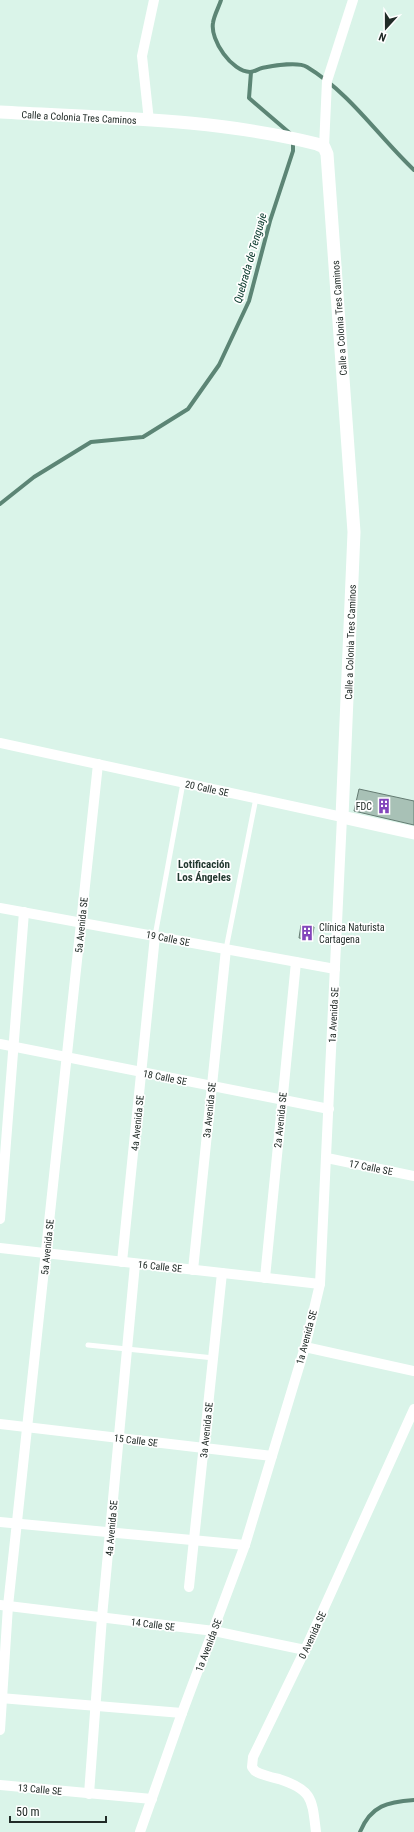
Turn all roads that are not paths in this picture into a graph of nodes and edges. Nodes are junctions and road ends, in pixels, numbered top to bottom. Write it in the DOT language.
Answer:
graph roads {
  1 [pos="154,0"];
  2 [pos="354,0"];
  3 [pos="0,112"];
  4 [pos="149,121"];
  5 [pos="324,147"];
  6 [pos="0,743"];
  7 [pos="98,764"];
  8 [pos="183,783"];
  9 [pos="256,798"];
  10 [pos="342,817"];
  11 [pos="414,833"];
  12 [pos="0,908"];
  13 [pos="24,912"];
  14 [pos="81,922"];
  15 [pos="155,936"];
  16 [pos="226,950"];
  17 [pos="296,962"];
  18 [pos="335,969"];
  19 [pos="0,1044"];
  20 [pos="13,1046"];
  21 [pos="66,1057"];
  22 [pos="142,1072"];
  23 [pos="212,1086"];
  24 [pos="282,1100"];
  25 [pos="329,1109"];
  26 [pos="328,1158"];
  27 [pos="414,1176"];
  28 [pos="0,1219"];
  29 [pos="0,1248"];
  30 [pos="46,1254"];
  31 [pos="122,1262"];
  32 [pos="135,1264"];
  33 [pos="193,1270"];
  34 [pos="222,1273"];
  35 [pos="265,1278"];
  36 [pos="320,1284"];
  37 [pos="88,1345"];
  38 [pos="305,1347"];
  39 [pos="127,1349"];
  40 [pos="214,1358"];
  41 [pos="414,1371"];
  42 [pos="414,1409"];
  43 [pos="0,1424"];
  44 [pos="28,1427"];
  45 [pos="119,1438"];
  46 [pos="204,1448"];
  47 [pos="272,1456"];
  48 [pos="0,1522"];
  49 [pos="18,1523"];
  50 [pos="111,1532"];
  51 [pos="193,1540"];
  52 [pos="244,1545"];
  53 [pos="189,1587"];
  54 [pos="4,1605"];
  55 [pos="102,1617"];
  56 [pos="214,1631"];
  57 [pos="305,1650"];
  58 [pos="2,1698"];
  59 [pos="96,1706"];
  60 [pos="182,1713"];
  61 [pos="0,1730"];
  62 [pos="0,1785"];
  63 [pos="89,1794"];
  64 [pos="152,1799"];
  65 [pos="140,1832"];
  66 [pos="316,1832"];
  1 -- 4 [label="street"];
  2 -- 5 [label="street"];
  3 -- 4 [label="street, Calle a Colonia Tres Caminos"];
  4 -- 5 [label="street, Calle a Colonia Tres Caminos"];
  5 -- 10 [label="street, Calle a Colonia Tres Caminos"];
  6 -- 7 [label="street, 20 Calle SE"];
  7 -- 8 [label="street, 20 Calle SE"];
  7 -- 14 [label="street, 5a Avenida SE"];
  8 -- 9 [label="street, 20 Calle SE"];
  8 -- 15 [label="lane"];
  9 -- 10 [label="street, 20 Calle SE"];
  9 -- 16 [label="lane"];
  10 -- 11 [label="street, 20 Calle SE"];
  10 -- 18 [label="street, 1a Avenida SE"];
  12 -- 13 [label="street, 19 Calle SE"];
  13 -- 14 [label="street, 19 Calle SE"];
  13 -- 20 [label="street"];
  14 -- 15 [label="street, 19 Calle SE"];
  14 -- 21 [label="street, 5a Avenida SE"];
  15 -- 16 [label="street, 19 Calle SE"];
  15 -- 22 [label="street, 4a Avenida SE"];
  16 -- 17 [label="street, 19 Calle SE"];
  16 -- 23 [label="street, 3a Avenida SE"];
  17 -- 18 [label="street, 19 Calle SE"];
  17 -- 24 [label="street, 2a Avenida SE"];
  18 -- 25 [label="street, 1a Avenida SE"];
  19 -- 20 [label="street, 18 Calle SE"];
  20 -- 21 [label="street, 18 Calle SE"];
  20 -- 28 [label="street"];
  21 -- 22 [label="street, 18 Calle SE"];
  21 -- 30 [label="street, 5a Avenida SE"];
  22 -- 23 [label="street, 18 Calle SE"];
  22 -- 31 [label="street, 4a Avenida SE"];
  23 -- 24 [label="street, 18 Calle SE"];
  23 -- 33 [label="street, 3a Avenida SE"];
  24 -- 25 [label="street, 18 Calle SE"];
  24 -- 35 [label="street, 2a Avenida SE"];
  25 -- 26 [label="street, 1a Avenida SE"];
  26 -- 27 [label="street, 17 Calle SE"];
  26 -- 36 [label="street, 1a Avenida SE"];
  29 -- 30 [label="street, 16 Calle SE"];
  30 -- 31 [label="street, 16 Calle SE"];
  30 -- 44 [label="street, 5a Avenida SE"];
  31 -- 32 [label="street, 16 Calle SE"];
  32 -- 33 [label="street, 16 Calle SE"];
  32 -- 39 [label="street, 4a Avenida SE"];
  33 -- 34 [label="street, 16 Calle SE"];
  34 -- 35 [label="street, 16 Calle SE"];
  34 -- 40 [label="street, 3a Avenida SE"];
  35 -- 36 [label="street, 16 Calle SE"];
  36 -- 38 [label="street, 1a Avenida SE"];
  37 -- 39 [label="lane"];
  38 -- 41 [label="street"];
  38 -- 47 [label="street, 1a Avenida SE"];
  39 -- 40 [label="lane"];
  39 -- 45 [label="street, 4a Avenida SE"];
  40 -- 46 [label="street, 3a Avenida SE"];
  42 -- 57 [label="street, 0 Avenida SE"];
  43 -- 44 [label="street, 15 Calle SE"];
  44 -- 45 [label="street, 15 Calle SE"];
  44 -- 49 [label="street, 5a Avenida SE"];
  45 -- 46 [label="street, 15 Calle SE"];
  45 -- 50 [label="street, 4a Avenida SE"];
  46 -- 47 [label="street, 15 Calle SE"];
  46 -- 51 [label="street, 3a Avenida SE"];
  47 -- 52 [label="street, 1a Avenida SE"];
  48 -- 49 [label="street"];
  49 -- 50 [label="street"];
  49 -- 54 [label="street, 5a Avenida SE"];
  50 -- 51 [label="street"];
  50 -- 55 [label="street, 4a Avenida SE"];
  51 -- 52 [label="street"];
  51 -- 53 [label="street, 3a Avenida SE"];
  52 -- 56 [label="street, 1a Avenida SE"];
  54 -- 55 [label="street, 14 Calle SE"];
  54 -- 58 [label="street, 5a Avenida SE"];
  55 -- 56 [label="street, 14 Calle SE"];
  55 -- 59 [label="street, 4a Avenida SE"];
  56 -- 57 [label="street, 14 Calle SE"];
  56 -- 60 [label="street, 1a Avenida SE"];
  57 -- 66 [label="street, 0 Avenida SE"];
  58 -- 59 [label="street"];
  58 -- 61 [label="street, 5a Avenida SE"];
  59 -- 60 [label="street"];
  59 -- 63 [label="street, 4a Avenida SE"];
  60 -- 64 [label="street, 1a Avenida SE"];
  62 -- 63 [label="street, 13 Calle SE"];
  63 -- 64 [label="street, 13 Calle SE"];
  64 -- 65 [label="street, 1a Avenida SE"];
}
